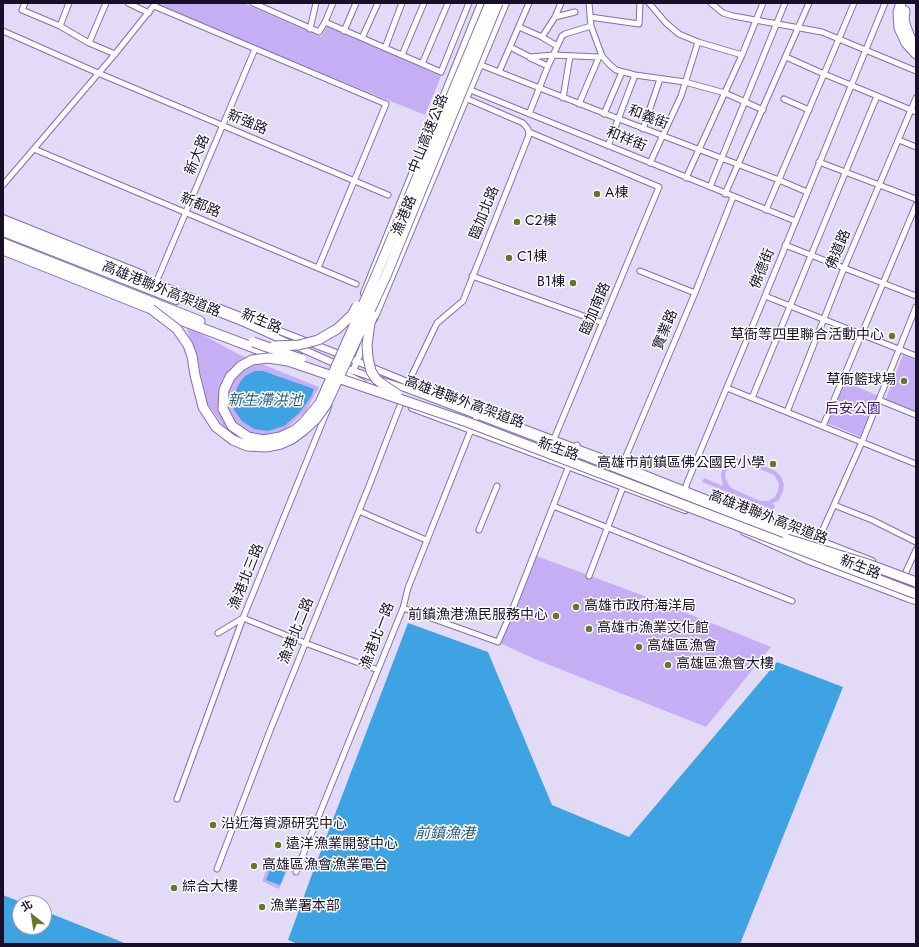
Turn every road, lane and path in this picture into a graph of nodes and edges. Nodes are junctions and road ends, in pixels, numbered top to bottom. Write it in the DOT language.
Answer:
graph roads {
  1 [pos="25,3"];
  2 [pos="69,3"];
  3 [pos="106,3"];
  4 [pos="128,3"];
  5 [pos="253,3"];
  6 [pos="316,3"];
  7 [pos="333,3"];
  8 [pos="356,3"];
  9 [pos="378,3"];
  10 [pos="402,3"];
  11 [pos="424,3"];
  12 [pos="448,3"];
  13 [pos="469,3"];
  14 [pos="481,3"];
  15 [pos="490,3"];
  16 [pos="498,3"];
  17 [pos="506,3"];
  18 [pos="529,3"];
  19 [pos="561,3"];
  20 [pos="589,3"];
  21 [pos="640,3"];
  22 [pos="649,3"];
  23 [pos="711,3"];
  24 [pos="763,3"];
  25 [pos="785,3"];
  26 [pos="809,3"];
  27 [pos="854,3"];
  28 [pos="901,3"];
  29 [pos="907,3"];
  30 [pos="155,4"];
  31 [pos="882,4"];
  32 [pos="575,12"];
  33 [pos="149,13"];
  34 [pos="555,17"];
  35 [pos="590,18"];
  36 [pos="756,20"];
  37 [pos="325,22"];
  38 [pos="776,24"];
  39 [pos="60,26"];
  40 [pos="592,26"];
  41 [pos="519,27"];
  42 [pos="799,27"];
  43 [pos="310,28"];
  44 [pos="3,31"];
  45 [pos="344,31"];
  46 [pos="542,37"];
  47 [pos="362,38"];
  48 [pos="839,39"];
  49 [pos="698,42"];
  50 [pos="89,43"];
  51 [pos="557,46"];
  52 [pos="916,46"];
  53 [pos="510,47"];
  54 [pos="385,48"];
  55 [pos="255,49"];
  56 [pos="865,50"];
  57 [pos="114,54"];
  58 [pos="916,54"];
  59 [pos="402,55"];
  60 [pos="742,55"];
  61 [pos="553,56"];
  62 [pos="570,56"];
  63 [pos="530,57"];
  64 [pos="600,57"];
  65 [pos="786,57"];
  66 [pos="422,64"];
  67 [pos="481,65"];
  68 [pos="548,66"];
  69 [pos="916,71"];
  70 [pos="499,72"];
  71 [pos="622,72"];
  72 [pos="98,73"];
  73 [pos="824,74"];
  74 [pos="635,76"];
  75 [pos="660,79"];
  76 [pos="449,81"];
  77 [pos="685,82"];
  78 [pos="850,85"];
  79 [pos="539,88"];
  80 [pos="446,90"];
  81 [pos="470,90"];
  82 [pos="725,93"];
  83 [pos="877,96"];
  84 [pos="563,98"];
  85 [pos="916,98"];
  86 [pos="467,99"];
  87 [pos="784,99"];
  88 [pos="745,102"];
  89 [pos="580,104"];
  90 [pos="762,110"];
  91 [pos="809,110"];
  92 [pos="914,111"];
  93 [pos="529,114"];
  94 [pos="604,114"];
  95 [pos="619,119"];
  96 [pos="223,126"];
  97 [pos="643,129"];
  98 [pos="529,132"];
  99 [pos="662,136"];
  100 [pos="898,140"];
  101 [pos="608,146"];
  102 [pos="916,148"];
  103 [pos="34,149"];
  104 [pos="699,150"];
  105 [pos="722,159"];
  106 [pos="819,162"];
  107 [pos="650,163"];
  108 [pos="738,165"];
  109 [pos="846,172"];
  110 [pos="686,178"];
  111 [pos="354,180"];
  112 [pos="779,180"];
  113 [pos="3,185"];
  114 [pos="879,185"];
  115 [pos="710,187"];
  116 [pos="807,192"];
  117 [pos="388,194"];
  118 [pos="725,194"];
  119 [pos="733,197"];
  120 [pos="916,199"];
  121 [pos="916,205"];
  122 [pos="766,210"];
  123 [pos="186,213"];
  124 [pos="3,218"];
  125 [pos="795,221"];
  126 [pos="3,224"];
  127 [pos="3,228"];
  128 [pos="3,233"];
  129 [pos="3,243"];
  130 [pos="785,245"];
  131 [pos="3,250"];
  132 [pos="811,255"];
  133 [pos="318,268"];
  134 [pos="844,268"];
  135 [pos="378,271"];
  136 [pos="640,271"];
  137 [pos="386,276"];
  138 [pos="472,276"];
  139 [pos="883,283"];
  140 [pos="356,284"];
  141 [pos="155,286"];
  142 [pos="695,293"];
  143 [pos="765,296"];
  144 [pos="916,296"];
  145 [pos="790,306"];
  146 [pos="916,307"];
  147 [pos="151,309"];
  148 [pos="824,320"];
  149 [pos="603,323"];
  150 [pos="861,335"];
  151 [pos="253,342"];
  152 [pos="899,350"];
  153 [pos="340,353"];
  154 [pos="916,356"];
  155 [pos="288,361"];
  156 [pos="355,364"];
  157 [pos="334,365"];
  158 [pos="344,370"];
  159 [pos="409,381"];
  160 [pos="727,388"];
  161 [pos="397,394"];
  162 [pos="752,398"];
  163 [pos="879,400"];
  164 [pos="400,403"];
  165 [pos="478,411"];
  166 [pos="787,412"];
  167 [pos="916,415"];
  168 [pos="823,426"];
  169 [pos="471,430"];
  170 [pos="554,438"];
  171 [pos="862,442"];
  172 [pos="575,448"];
  173 [pos="916,464"];
  174 [pos="568,466"];
  175 [pos="622,466"];
  176 [pos="497,486"];
  177 [pos="623,487"];
  178 [pos="684,491"];
  179 [pos="834,505"];
  180 [pos="553,506"];
  181 [pos="359,511"];
  182 [pos="608,527"];
  183 [pos="479,530"];
  184 [pos="760,532"];
  185 [pos="426,540"];
  186 [pos="818,540"];
  187 [pos="916,542"];
  188 [pos="815,547"];
  189 [pos="916,550"];
  190 [pos="905,574"];
  191 [pos="589,576"];
  192 [pos="892,578"];
  193 [pos="916,578"];
  194 [pos="902,580"];
  195 [pos="916,582"];
  196 [pos="916,586"];
  197 [pos="899,587"];
  198 [pos="916,590"];
  199 [pos="896,594"];
  200 [pos="914,597"];
  201 [pos="792,601"];
  202 [pos="916,601"];
  203 [pos="403,608"];
  204 [pos="243,618"];
  205 [pos="218,633"];
  206 [pos="304,643"];
  207 [pos="378,670"];
  208 [pos="178,798"];
  209 [pos="217,869"];
  210 [pos="296,872"];
  1 -- 39 [label="street"];
  2 -- 39 [label="street"];
  3 -- 50 [label="street"];
  4 -- 33 [label="street"];
  5 -- 43 [label="street"];
  6 -- 43 [label="street"];
  7 -- 37 [label="street"];
  8 -- 45 [label="street"];
  9 -- 47 [label="street"];
  10 -- 54 [label="street"];
  11 -- 59 [label="street"];
  12 -- 66 [label="street"];
  13 -- 66 [label="street"];
  14 -- 76 [label="street, 漁港路"];
  15 -- 135 [label="highway, 中山高速公路, bridge"];
  16 -- 137 [label="highway, 中山高速公路, bridge"];
  17 -- 67 [label="street, 漁港路"];
  18 -- 41 [label="street"];
  19 -- 34 [label="street"];
  20 -- 35 [label="street"];
  21 -- 35 [label="street"];
  22 -- 49 [label="street"];
  23 -- 36 [label="street"];
  24 -- 36 [label="street"];
  25 -- 38 [label="street"];
  26 -- 42 [label="street"];
  27 -- 48 [label="street"];
  28 -- 58 [label="highway"];
  29 -- 52 [label="highway"];
  30 -- 33 [label="street"];
  30 -- 55 [label="street"];
  31 -- 56 [label="street, 佛德街"];
  32 -- 34 [label="street"];
  33 -- 57 [label="street"];
  34 -- 46 [label="street"];
  35 -- 40 [label="street"];
  36 -- 38 [label="street"];
  36 -- 60 [label="street"];
  37 -- 43 [label="street"];
  37 -- 45 [label="street"];
  38 -- 42 [label="street"];
  38 -- 88 [label="street"];
  39 -- 50 [label="street"];
  40 -- 51 [label="street"];
  40 -- 64 [label="street"];
  41 -- 46 [label="street"];
  41 -- 53 [label="street"];
  42 -- 48 [label="street"];
  42 -- 65 [label="street"];
  44 -- 72 [label="street, 新強路"];
  45 -- 47 [label="street"];
  46 -- 51 [label="street"];
  47 -- 54 [label="street"];
  48 -- 56 [label="street"];
  48 -- 73 [label="street"];
  49 -- 60 [label="street"];
  49 -- 77 [label="street"];
  50 -- 57 [label="street"];
  51 -- 61 [label="street"];
  53 -- 63 [label="street"];
  53 -- 70 [label="street"];
  54 -- 59 [label="street"];
  55 -- 96 [label="street, 新大路"];
  55 -- 111 [label="street"];
  56 -- 69 [label="street"];
  56 -- 78 [label="street, 佛德街"];
  57 -- 72 [label="street"];
  59 -- 66 [label="street"];
  60 -- 82 [label="street"];
  61 -- 62 [label="street"];
  61 -- 63 [label="street"];
  61 -- 68 [label="street"];
  62 -- 64 [label="street"];
  62 -- 84 [label="street"];
  63 -- 68 [label="street"];
  64 -- 71 [label="street"];
  64 -- 89 [label="street"];
  65 -- 73 [label="street"];
  65 -- 90 [label="street"];
  67 -- 70 [label="street, 和義街"];
  67 -- 81 [label="street, 漁港路"];
  68 -- 79 [label="street"];
  70 -- 79 [label="street, 和義街"];
  71 -- 74 [label="street"];
  71 -- 94 [label="street"];
  72 -- 96 [label="street, 新強路"];
  72 -- 103 [label="street"];
  73 -- 78 [label="street"];
  73 -- 91 [label="street"];
  74 -- 75 [label="street"];
  74 -- 95 [label="street"];
  75 -- 77 [label="street"];
  75 -- 97 [label="street"];
  76 -- 80 [label="street, 漁港路"];
  76 -- 81 [label="street, 和祥街"];
  77 -- 82 [label="street"];
  77 -- 99 [label="street"];
  78 -- 83 [label="street"];
  78 -- 106 [label="street, 佛德街"];
  79 -- 84 [label="street, 和義街"];
  79 -- 93 [label="street"];
  80 -- 86 [label="street"];
  80 -- 153 [label="street, 漁港路"];
  81 -- 86 [label="street, 漁港路"];
  81 -- 93 [label="street, 和祥街"];
  82 -- 88 [label="street"];
  82 -- 104 [label="street"];
  83 -- 92 [label="street"];
  83 -- 109 [label="street"];
  84 -- 89 [label="street, 和義街"];
  85 -- 92 [label="street, 佛道路"];
  86 -- 98 [label="street"];
  86 -- 156 [label="street, 漁港路"];
  87 -- 91 [label="street"];
  88 -- 90 [label="street"];
  88 -- 105 [label="street"];
  89 -- 94 [label="street, 和義街"];
  90 -- 108 [label="street"];
  91 -- 112 [label="street"];
  92 -- 100 [label="street, 佛道路"];
  93 -- 101 [label="street, 和祥街"];
  94 -- 95 [label="street, 和義街"];
  95 -- 97 [label="street, 和義街"];
  95 -- 101 [label="street"];
  96 -- 111 [label="street, 新強路"];
  96 -- 123 [label="street, 新大路"];
  97 -- 99 [label="street, 和義街"];
  98 -- 138 [label="street, 臨加北路"];
  98 -- 149 [label="street, 臨加南路"];
  99 -- 104 [label="street, 和義街"];
  99 -- 107 [label="street"];
  100 -- 102 [label="street"];
  100 -- 114 [label="street, 佛道路"];
  101 -- 107 [label="street, 和祥街"];
  103 -- 113 [label="street"];
  103 -- 123 [label="street, 新都路"];
  104 -- 105 [label="street, 和義街"];
  104 -- 110 [label="street"];
  105 -- 108 [label="street, 和義街"];
  105 -- 115 [label="street"];
  106 -- 109 [label="street"];
  106 -- 116 [label="street, 佛德街"];
  107 -- 110 [label="street, 和祥街"];
  108 -- 112 [label="street, 和義街"];
  108 -- 118 [label="street"];
  109 -- 114 [label="street"];
  109 -- 132 [label="street"];
  110 -- 115 [label="street, 和祥街"];
  111 -- 117 [label="street, 新強路"];
  111 -- 133 [label="street"];
  112 -- 116 [label="street, 和義街"];
  112 -- 122 [label="street"];
  114 -- 120 [label="street"];
  114 -- 134 [label="street, 佛道路"];
  115 -- 118 [label="street, 和祥街"];
  116 -- 125 [label="street, 佛德街"];
  118 -- 119 [label="street, 和祥街"];
  119 -- 122 [label="street, 和祥街"];
  119 -- 142 [label="street, 實業路"];
  121 -- 139 [label="street"];
  122 -- 125 [label="street, 和祥街"];
  123 -- 133 [label="street, 新都路"];
  123 -- 141 [label="street, 新大路"];
  124 -- 141 [label="street, 新生路"];
  125 -- 130 [label="street, 佛德街"];
  126 -- 141 [label="street, 新生路"];
  127 -- 141 [label="street, 新生路"];
  128 -- 141 [label="street, 新生路"];
  129 -- 151 [label="highway, 高雄港聯外高架道路"];
  130 -- 132 [label="street"];
  130 -- 143 [label="street, 佛德街"];
  131 -- 147 [label="highway, 高雄港聯外高架道路"];
  132 -- 134 [label="street"];
  132 -- 145 [label="street"];
  133 -- 140 [label="street, 新都路"];
  134 -- 139 [label="street"];
  134 -- 148 [label="street, 佛道路"];
  135 -- 151 [label="highway, bridge"];
  135 -- 155 [label="highway, bridge"];
  136 -- 142 [label="street"];
  137 -- 147 [label="highway, bridge"];
  137 -- 161 [label="highway, bridge"];
  138 -- 149 [label="street"];
  138 -- 159 [label="street, 臨加北路"];
  139 -- 144 [label="street"];
  139 -- 150 [label="street"];
  141 -- 153 [label="street, 新生路"];
  141 -- 157 [label="street, 新生路"];
  142 -- 175 [label="street, 實業路"];
  143 -- 145 [label="street"];
  143 -- 160 [label="street, 佛德街"];
  145 -- 148 [label="street"];
  145 -- 162 [label="street"];
  146 -- 152 [label="street"];
  147 -- 155 [label="highway, 高雄港聯外高架道路, bridge"];
  148 -- 150 [label="street"];
  148 -- 166 [label="street, 佛道路"];
  149 -- 170 [label="street, 臨加南路"];
  150 -- 152 [label="street"];
  150 -- 168 [label="street"];
  151 -- 161 [label="highway, 高雄港聯外高架道路, bridge"];
  152 -- 154 [label="street"];
  152 -- 163 [label="street"];
  153 -- 156 [label="street, 新生路"];
  153 -- 157 [label="street, 漁港路"];
  155 -- 184 [label="highway, 高雄港聯外高架道路, bridge"];
  156 -- 158 [label="street, 新生路"];
  156 -- 159 [label="street, 新生路"];
  156 -- 165 [label="street, 新生路"];
  157 -- 158 [label="street, 新生路"];
  158 -- 164 [label="street, 新生路"];
  158 -- 204 [label="street, 漁港北三路"];
  159 -- 165 [label="street, 新生路"];
  160 -- 162 [label="street"];
  160 -- 178 [label="street, 佛德街"];
  161 -- 184 [label="highway, 高雄港聯外高架道路"];
  162 -- 166 [label="street"];
  163 -- 167 [label="street"];
  163 -- 171 [label="street"];
  164 -- 169 [label="street, 新生路"];
  164 -- 181 [label="street, 漁港北二路"];
  165 -- 169 [label="street, 漁港北一路"];
  165 -- 170 [label="street, 新生路"];
  165 -- 172 [label="street, 新生路"];
  166 -- 168 [label="street"];
  168 -- 171 [label="street"];
  169 -- 174 [label="street, 新生路"];
  169 -- 185 [label="street, 漁港北一路"];
  170 -- 172 [label="street, 新生路"];
  171 -- 173 [label="street"];
  171 -- 179 [label="street"];
  172 -- 174 [label="street"];
  172 -- 175 [label="street, 新生路"];
  174 -- 177 [label="street, 新生路"];
  174 -- 180 [label="street"];
  175 -- 178 [label="street, 新生路"];
  176 -- 183 [label="street"];
  177 -- 182 [label="street"];
  177 -- 199 [label="street, 新生路"];
  178 -- 186 [label="street, 新生路"];
  178 -- 188 [label="street, 新生路"];
  179 -- 186 [label="street"];
  179 -- 187 [label="street"];
  180 -- 182 [label="street"];
  180 -- 203 [label="street"];
  181 -- 185 [label="street"];
  181 -- 206 [label="street, 漁港北二路"];
  182 -- 191 [label="street"];
  182 -- 201 [label="street"];
  184 -- 195 [label="highway, bridge"];
  184 -- 198 [label="highway, 高雄港聯外高架道路, bridge"];
  184 -- 200 [label="highway, bridge"];
  185 -- 203 [label="street, 漁港北一路"];
  186 -- 188 [label="street"];
  186 -- 190 [label="street, 新生路"];
  188 -- 192 [label="street, 新生路"];
  189 -- 190 [label="street"];
  190 -- 193 [label="street, 新生路"];
  190 -- 194 [label="street"];
  192 -- 194 [label="street, 新生路"];
  192 -- 197 [label="street, 新生路"];
  194 -- 196 [label="street, 新生路"];
  194 -- 197 [label="street"];
  197 -- 199 [label="street"];
  197 -- 200 [label="street, 新生路"];
  199 -- 200 [label="street, 新生路"];
  200 -- 202 [label="street, 新生路"];
  203 -- 207 [label="street, 漁港北一路"];
  204 -- 205 [label="street"];
  204 -- 206 [label="street"];
  204 -- 208 [label="street, 漁港北三路"];
  206 -- 207 [label="street"];
  206 -- 209 [label="street, 漁港北二路"];
  207 -- 210 [label="street, 漁港北一路"];
}
